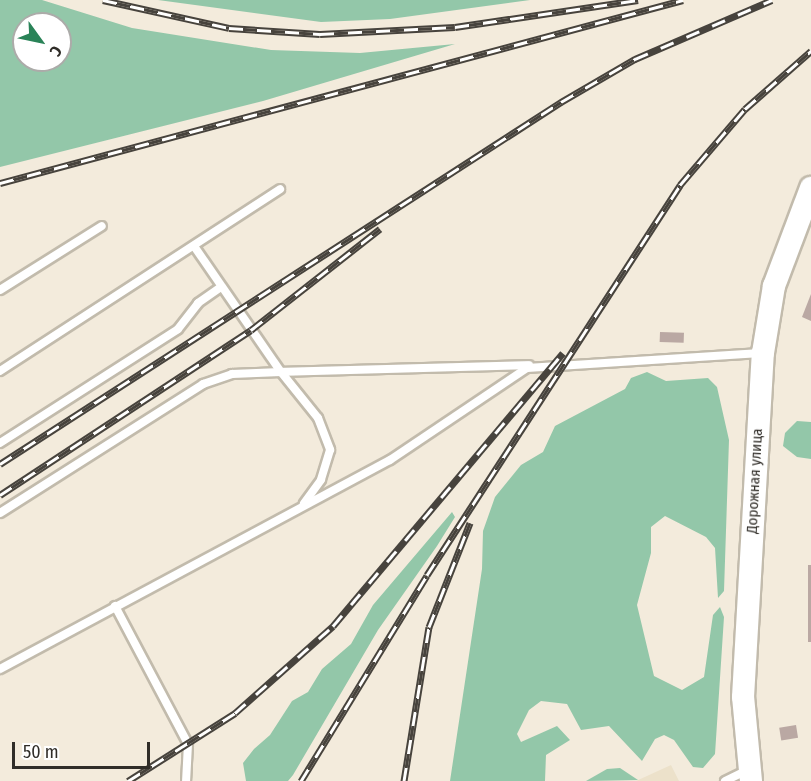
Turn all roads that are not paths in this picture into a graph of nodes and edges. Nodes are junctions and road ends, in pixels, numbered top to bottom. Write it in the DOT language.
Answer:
graph roads {
  1 [pos="811,188"];
  2 [pos="280,189"];
  3 [pos="102,226"];
  4 [pos="194,246"];
  5 [pos="221,287"];
  6 [pos="0,290"];
  7 [pos="763,353"];
  8 [pos="538,365"];
  9 [pos="0,371"];
  10 [pos="281,372"];
  11 [pos="0,443"];
  12 [pos="299,508"];
  13 [pos="0,513"];
  14 [pos="116,606"];
  15 [pos="0,669"];
  16 [pos="749,775"];
  17 [pos="186,781"];
  18 [pos="724,781"];
  1 -- 7 [label="street, Дорожная улица"];
  2 -- 4 [label="lane"];
  3 -- 6 [label="lane"];
  4 -- 5 [label="lane"];
  4 -- 9 [label="lane"];
  5 -- 10 [label="lane"];
  5 -- 11 [label="lane"];
  7 -- 8 [label="lane"];
  7 -- 16 [label="street, Дорожная улица"];
  8 -- 10 [label="lane"];
  8 -- 12 [label="lane"];
  10 -- 12 [label="lane"];
  10 -- 13 [label="lane"];
  12 -- 14 [label="lane"];
  14 -- 15 [label="lane"];
  14 -- 17 [label="lane"];
  16 -- 18 [label="lane"];
}
